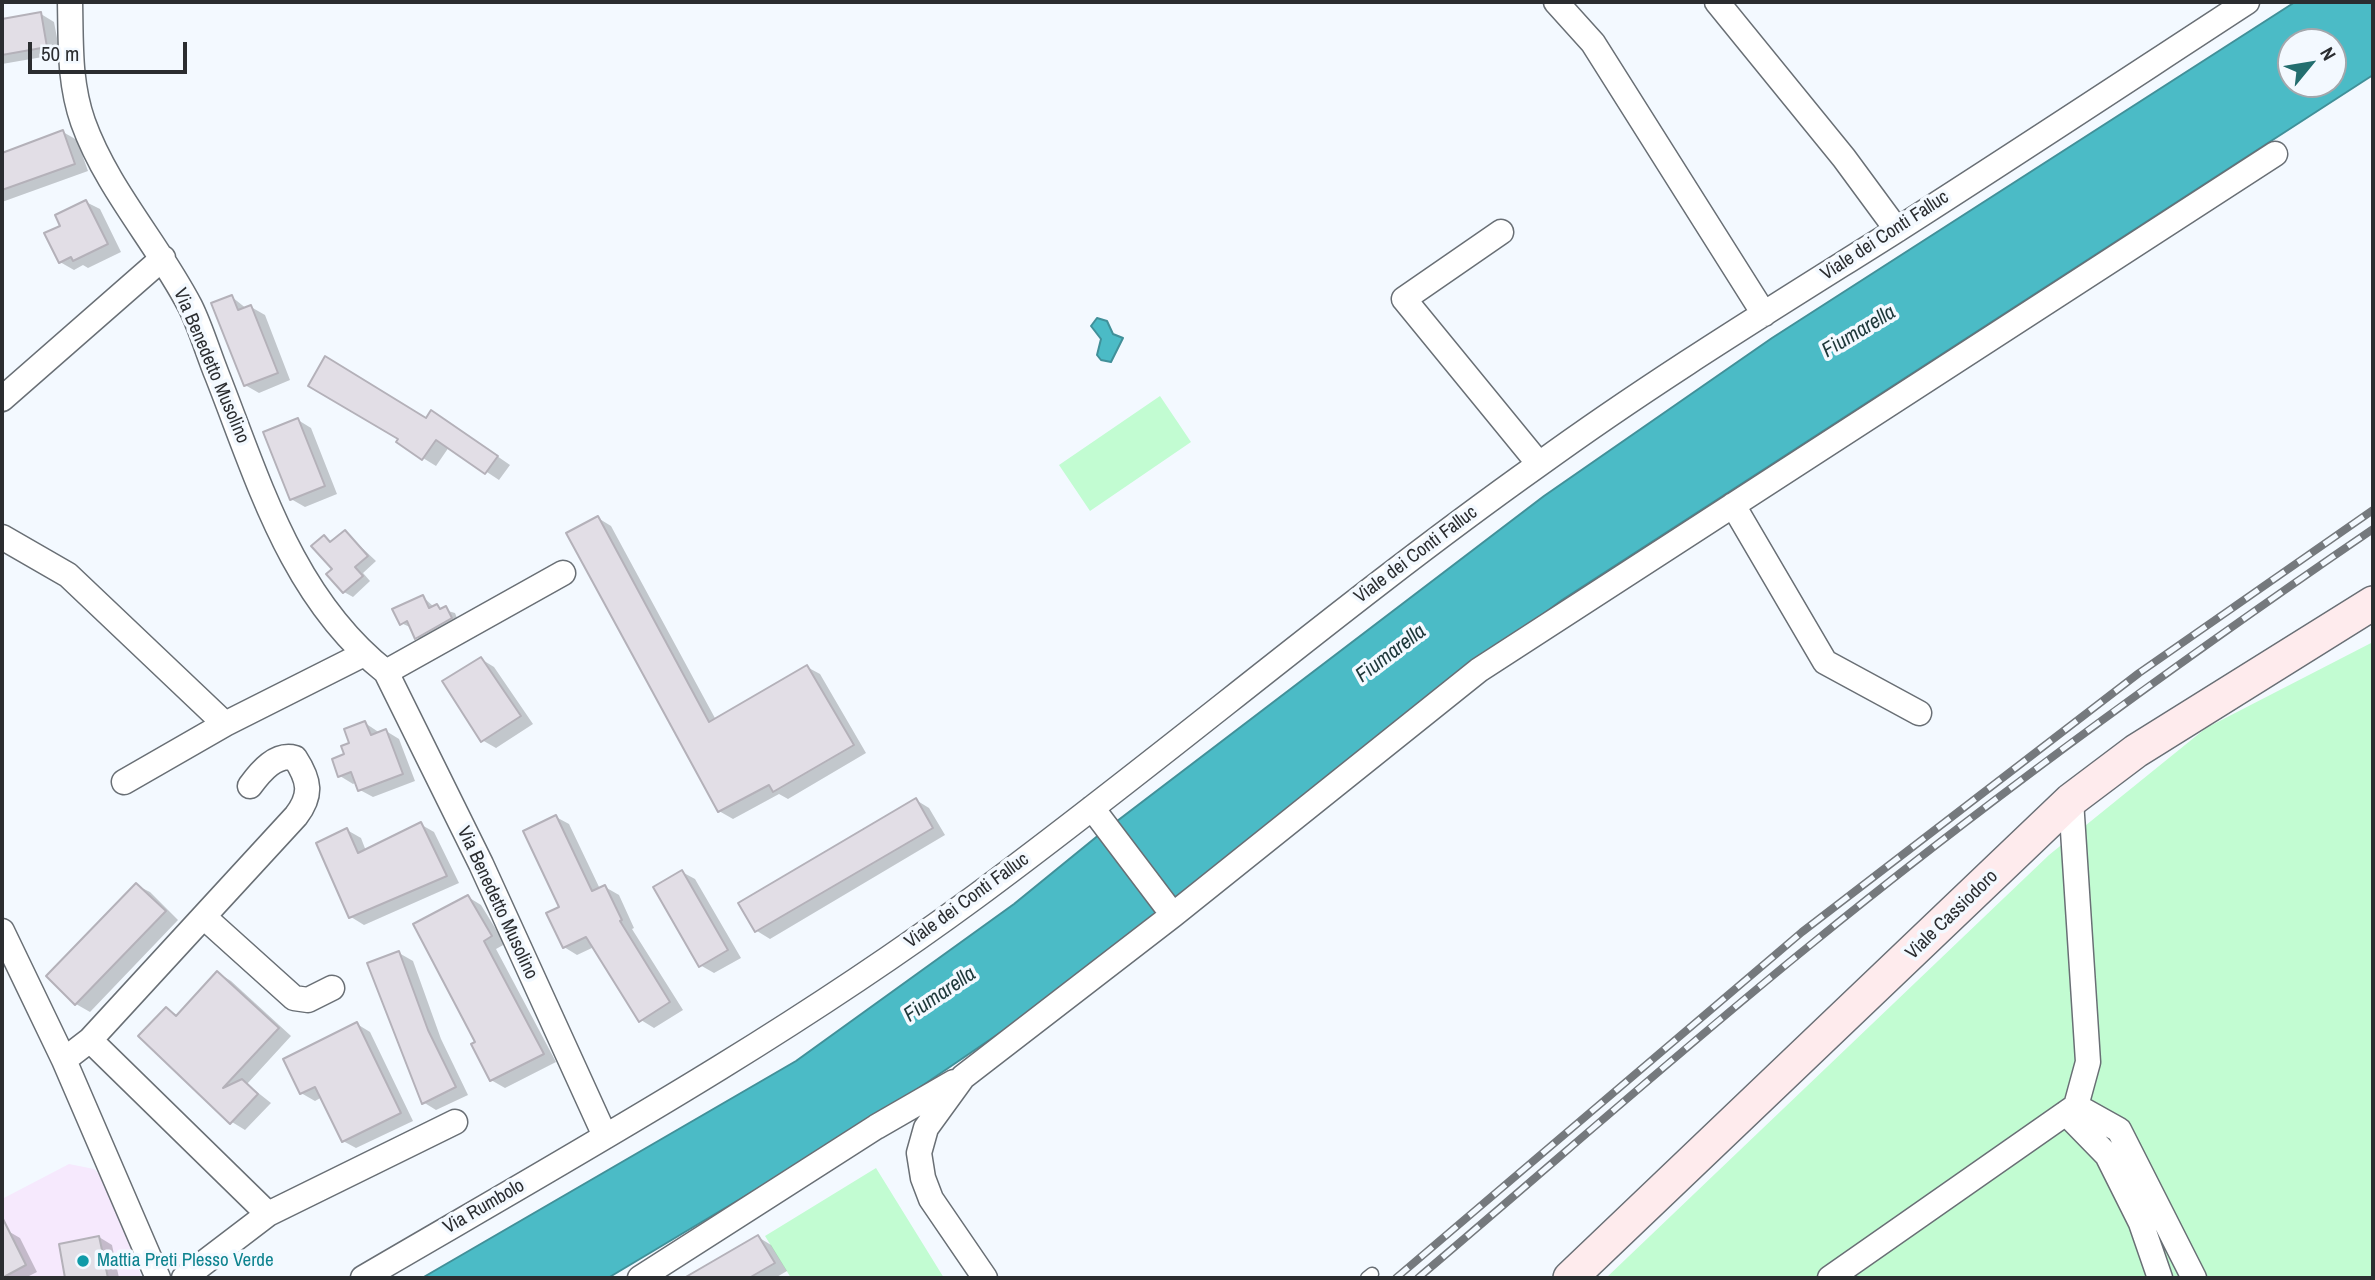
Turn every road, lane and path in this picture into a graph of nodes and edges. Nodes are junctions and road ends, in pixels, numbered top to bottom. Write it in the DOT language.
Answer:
graph roads {
  1 [pos="69,2"];
  2 [pos="1556,2"];
  3 [pos="1717,2"];
  4 [pos="2247,2"];
  5 [pos="2211,12"];
  6 [pos="2275,154"];
  7 [pos="1897,230"];
  8 [pos="1501,232"];
  9 [pos="163,258"];
  10 [pos="1764,314"];
  11 [pos="2,399"];
  12 [pos="1538,464"];
  13 [pos="1733,505"];
  14 [pos="2,537"];
  15 [pos="563,573"];
  16 [pos="2373,603"];
  17 [pos="364,654"];
  18 [pos="386,672"];
  19 [pos="1919,713"];
  20 [pos="225,724"];
  21 [pos="124,782"];
  22 [pos="250,786"];
  23 [pos="2071,800"];
  24 [pos="1099,817"];
  25 [pos="1170,911"];
  26 [pos="204,917"];
  27 [pos="2,931"];
  28 [pos="332,988"];
  29 [pos="90,1040"];
  30 [pos="64,1060"];
  31 [pos="963,1077"];
  32 [pos="2071,1109"];
  33 [pos="455,1122"];
  34 [pos="606,1136"];
  35 [pos="268,1214"];
  36 [pos="158,1278"];
  37 [pos="184,1278"];
  38 [pos="363,1278"];
  39 [pos="640,1278"];
  40 [pos="985,1278"];
  41 [pos="1570,1278"];
  42 [pos="1829,1278"];
  43 [pos="2160,1278"];
  44 [pos="2194,1278"];
  1 -- 9 [label="street, Via Benedetto Musolino"];
  2 -- 10 [label="street"];
  3 -- 7 [label="street"];
  4 -- 5 [label="street, Viale dei Conti Falluc"];
  5 -- 7 [label="street, Viale dei Conti Falluc"];
  6 -- 13 [label="street"];
  7 -- 10 [label="street, Viale dei Conti Falluc"];
  8 -- 12 [label="street"];
  9 -- 11 [label="street"];
  9 -- 17 [label="street, Via Benedetto Musolino"];
  10 -- 12 [label="street, Viale dei Conti Falluc"];
  12 -- 24 [label="street, Viale dei Conti Falluc"];
  13 -- 19 [label="street"];
  13 -- 25 [label="street"];
  14 -- 20 [label="street"];
  15 -- 18 [label="street"];
  16 -- 23 [label="main road, Viale Cassiodoro"];
  17 -- 18 [label="street, Via Benedetto Musolino"];
  17 -- 20 [label="street"];
  18 -- 34 [label="street, Via Benedetto Musolino"];
  20 -- 21 [label="street"];
  22 -- 26 [label="street"];
  23 -- 32 [label="street"];
  23 -- 41 [label="main road, Viale Cassiodoro"];
  24 -- 25 [label="street"];
  24 -- 34 [label="street, Viale dei Conti Falluc"];
  25 -- 31 [label="street"];
  26 -- 28 [label="street"];
  26 -- 29 [label="street"];
  27 -- 30 [label="street"];
  29 -- 30 [label="street"];
  29 -- 35 [label="street"];
  30 -- 36 [label="street"];
  31 -- 39 [label="street"];
  31 -- 40 [label="street"];
  32 -- 42 [label="street"];
  32 -- 43 [label="street"];
  32 -- 44 [label="street"];
  33 -- 35 [label="street"];
  34 -- 38 [label="street, Via Rumbolo"];
  35 -- 37 [label="street"];
}
